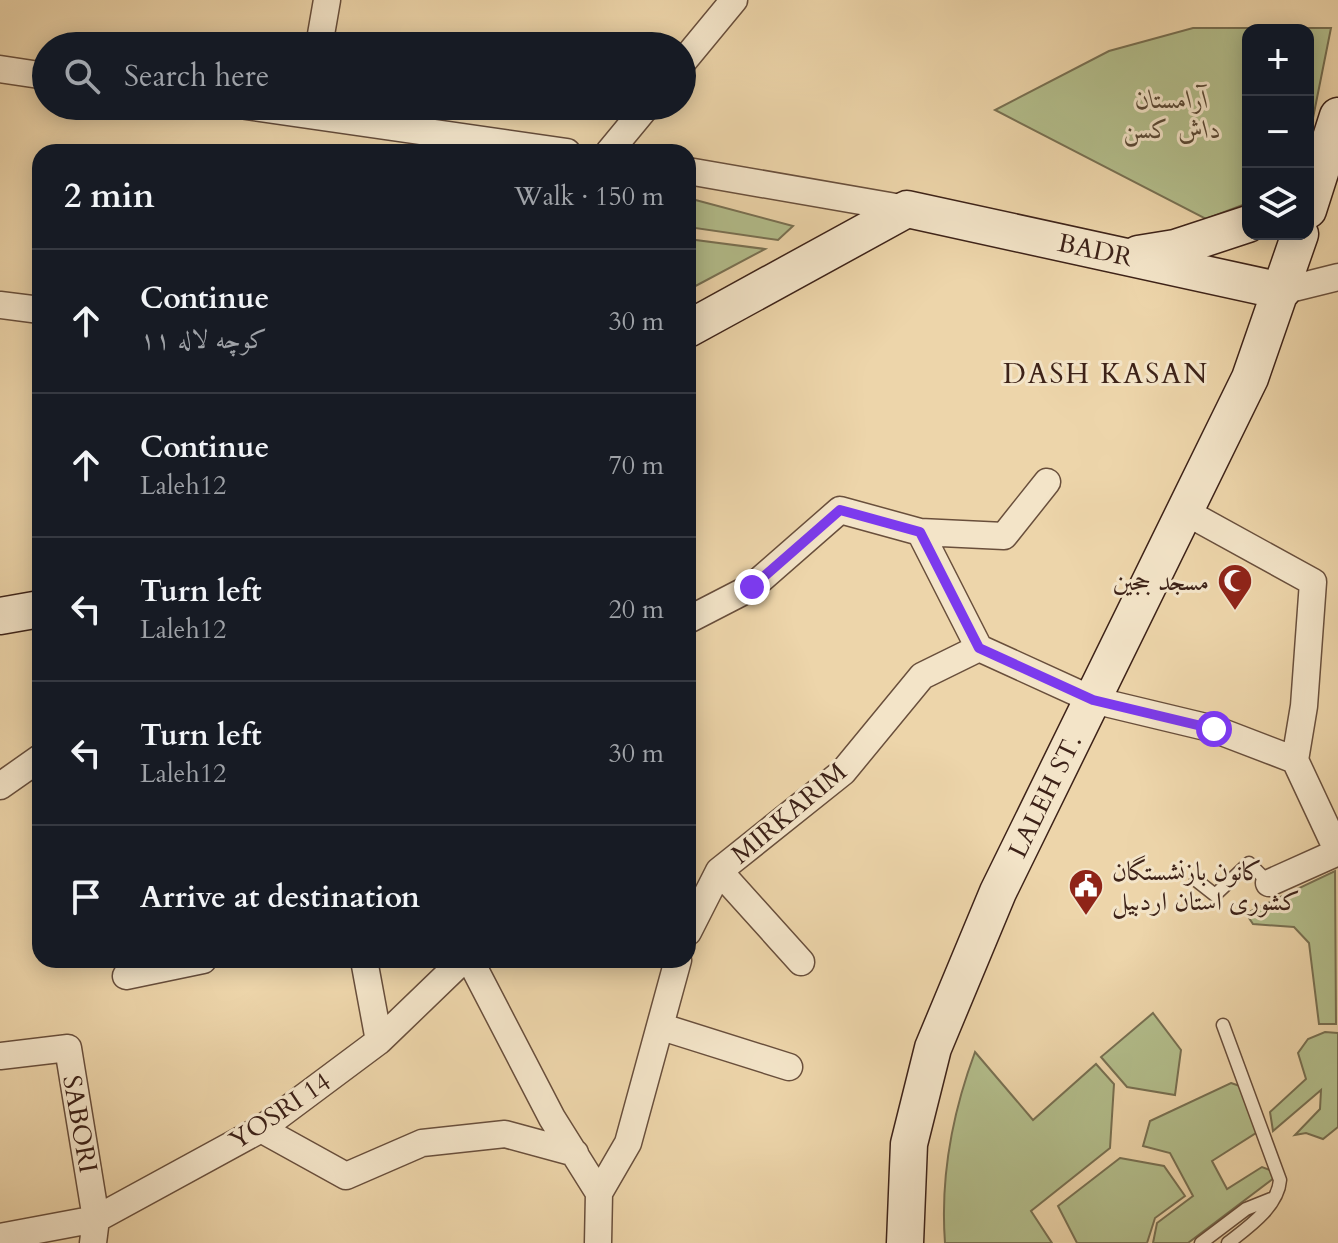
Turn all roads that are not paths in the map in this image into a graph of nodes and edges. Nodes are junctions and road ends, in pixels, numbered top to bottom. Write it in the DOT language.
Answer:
graph roads {
  1 [pos="327,0"];
  2 [pos="734,0"];
  3 [pos="321,32"];
  4 [pos="696,46"];
  5 [pos="0,69"];
  6 [pos="32,74"];
  7 [pos="1338,116"];
  8 [pos="337,120"];
  9 [pos="635,120"];
  10 [pos="403,142"];
  11 [pos="437,144"];
  12 [pos="616,144"];
  13 [pos="696,172"];
  14 [pos="1317,192"];
  15 [pos="907,209"];
  16 [pos="1242,226"];
  17 [pos="1298,240"];
  18 [pos="1124,257"];
  19 [pos="1338,277"];
  20 [pos="1282,291"];
  21 [pos="0,305"];
  22 [pos="32,309"];
  23 [pos="696,325"];
  24 [pos="1047,482"];
  25 [pos="1184,511"];
  26 [pos="920,532"];
  27 [pos="32,610"];
  28 [pos="0,616"];
  29 [pos="696,616"];
  30 [pos="979,648"];
  31 [pos="1093,700"];
  32 [pos="1295,760"];
  33 [pos="32,767"];
  34 [pos="0,786"];
  35 [pos="1338,852"];
  36 [pos="719,871"];
  37 [pos="1196,880"];
  38 [pos="1269,883"];
  39 [pos="696,916"];
  40 [pos="801,962"];
  41 [pos="164,968"];
  42 [pos="365,968"];
  43 [pos="455,968"];
  44 [pos="474,968"];
  45 [pos="676,968"];
  46 [pos="126,976"];
  47 [pos="1223,1025"];
  48 [pos="662,1027"];
  49 [pos="379,1041"];
  50 [pos="0,1056"];
  51 [pos="789,1067"];
  52 [pos="261,1129"];
  53 [pos="575,1153"];
  54 [pos="599,1193"];
  55 [pos="1274,1197"];
  56 [pos="95,1231"];
  57 [pos="0,1237"];
  58 [pos="598,1243"];
  59 [pos="905,1243"];
  60 [pos="1201,1243"];
  61 [pos="1228,1243"];
  1 -- 3 [label="street"];
  2 -- 4 [label="street"];
  5 -- 6 [label="street"];
  7 -- 14 [label="street"];
  8 -- 10 [label="street"];
  9 -- 12 [label="street"];
  10 -- 11 [label="street"];
  13 -- 15 [label="street, BADR"];
  15 -- 18 [label="street, BADR"];
  15 -- 23 [label="street"];
  16 -- 18 [label="street"];
  17 -- 20 [label="street, LALEH ST."];
  18 -- 20 [label="street, BADR"];
  19 -- 20 [label="street"];
  20 -- 25 [label="street, LALEH ST."];
  21 -- 22 [label="street"];
  24 -- 26 [label="street"];
  25 -- 31 [label="street, LALEH ST."];
  25 -- 32 [label="street"];
  26 -- 29 [label="street"];
  26 -- 30 [label="street"];
  27 -- 28 [label="street"];
  30 -- 31 [label="street"];
  30 -- 36 [label="street, MIRKARIM"];
  31 -- 32 [label="street"];
  31 -- 59 [label="street, LALEH ST."];
  32 -- 35 [label="street"];
  33 -- 34 [label="street"];
  35 -- 38 [label="street"];
  36 -- 39 [label="street, MIRKARIM"];
  36 -- 40 [label="street"];
  37 -- 38 [label="lane"];
  41 -- 46 [label="street"];
  42 -- 49 [label="street"];
  43 -- 49 [label="street, YOSRI 14"];
  44 -- 53 [label="street"];
  45 -- 48 [label="street"];
  47 -- 55 [label="lane"];
  48 -- 51 [label="street"];
  48 -- 54 [label="street"];
  49 -- 52 [label="street, YOSRI 14"];
  50 -- 56 [label="street, SABORI"];
  52 -- 53 [label="street"];
  52 -- 56 [label="street, YOSRI 14"];
  53 -- 54 [label="street"];
  54 -- 58 [label="street"];
  55 -- 60 [label="lane"];
  55 -- 61 [label="lane"];
  56 -- 57 [label="street, YOSRI 14"];
}
